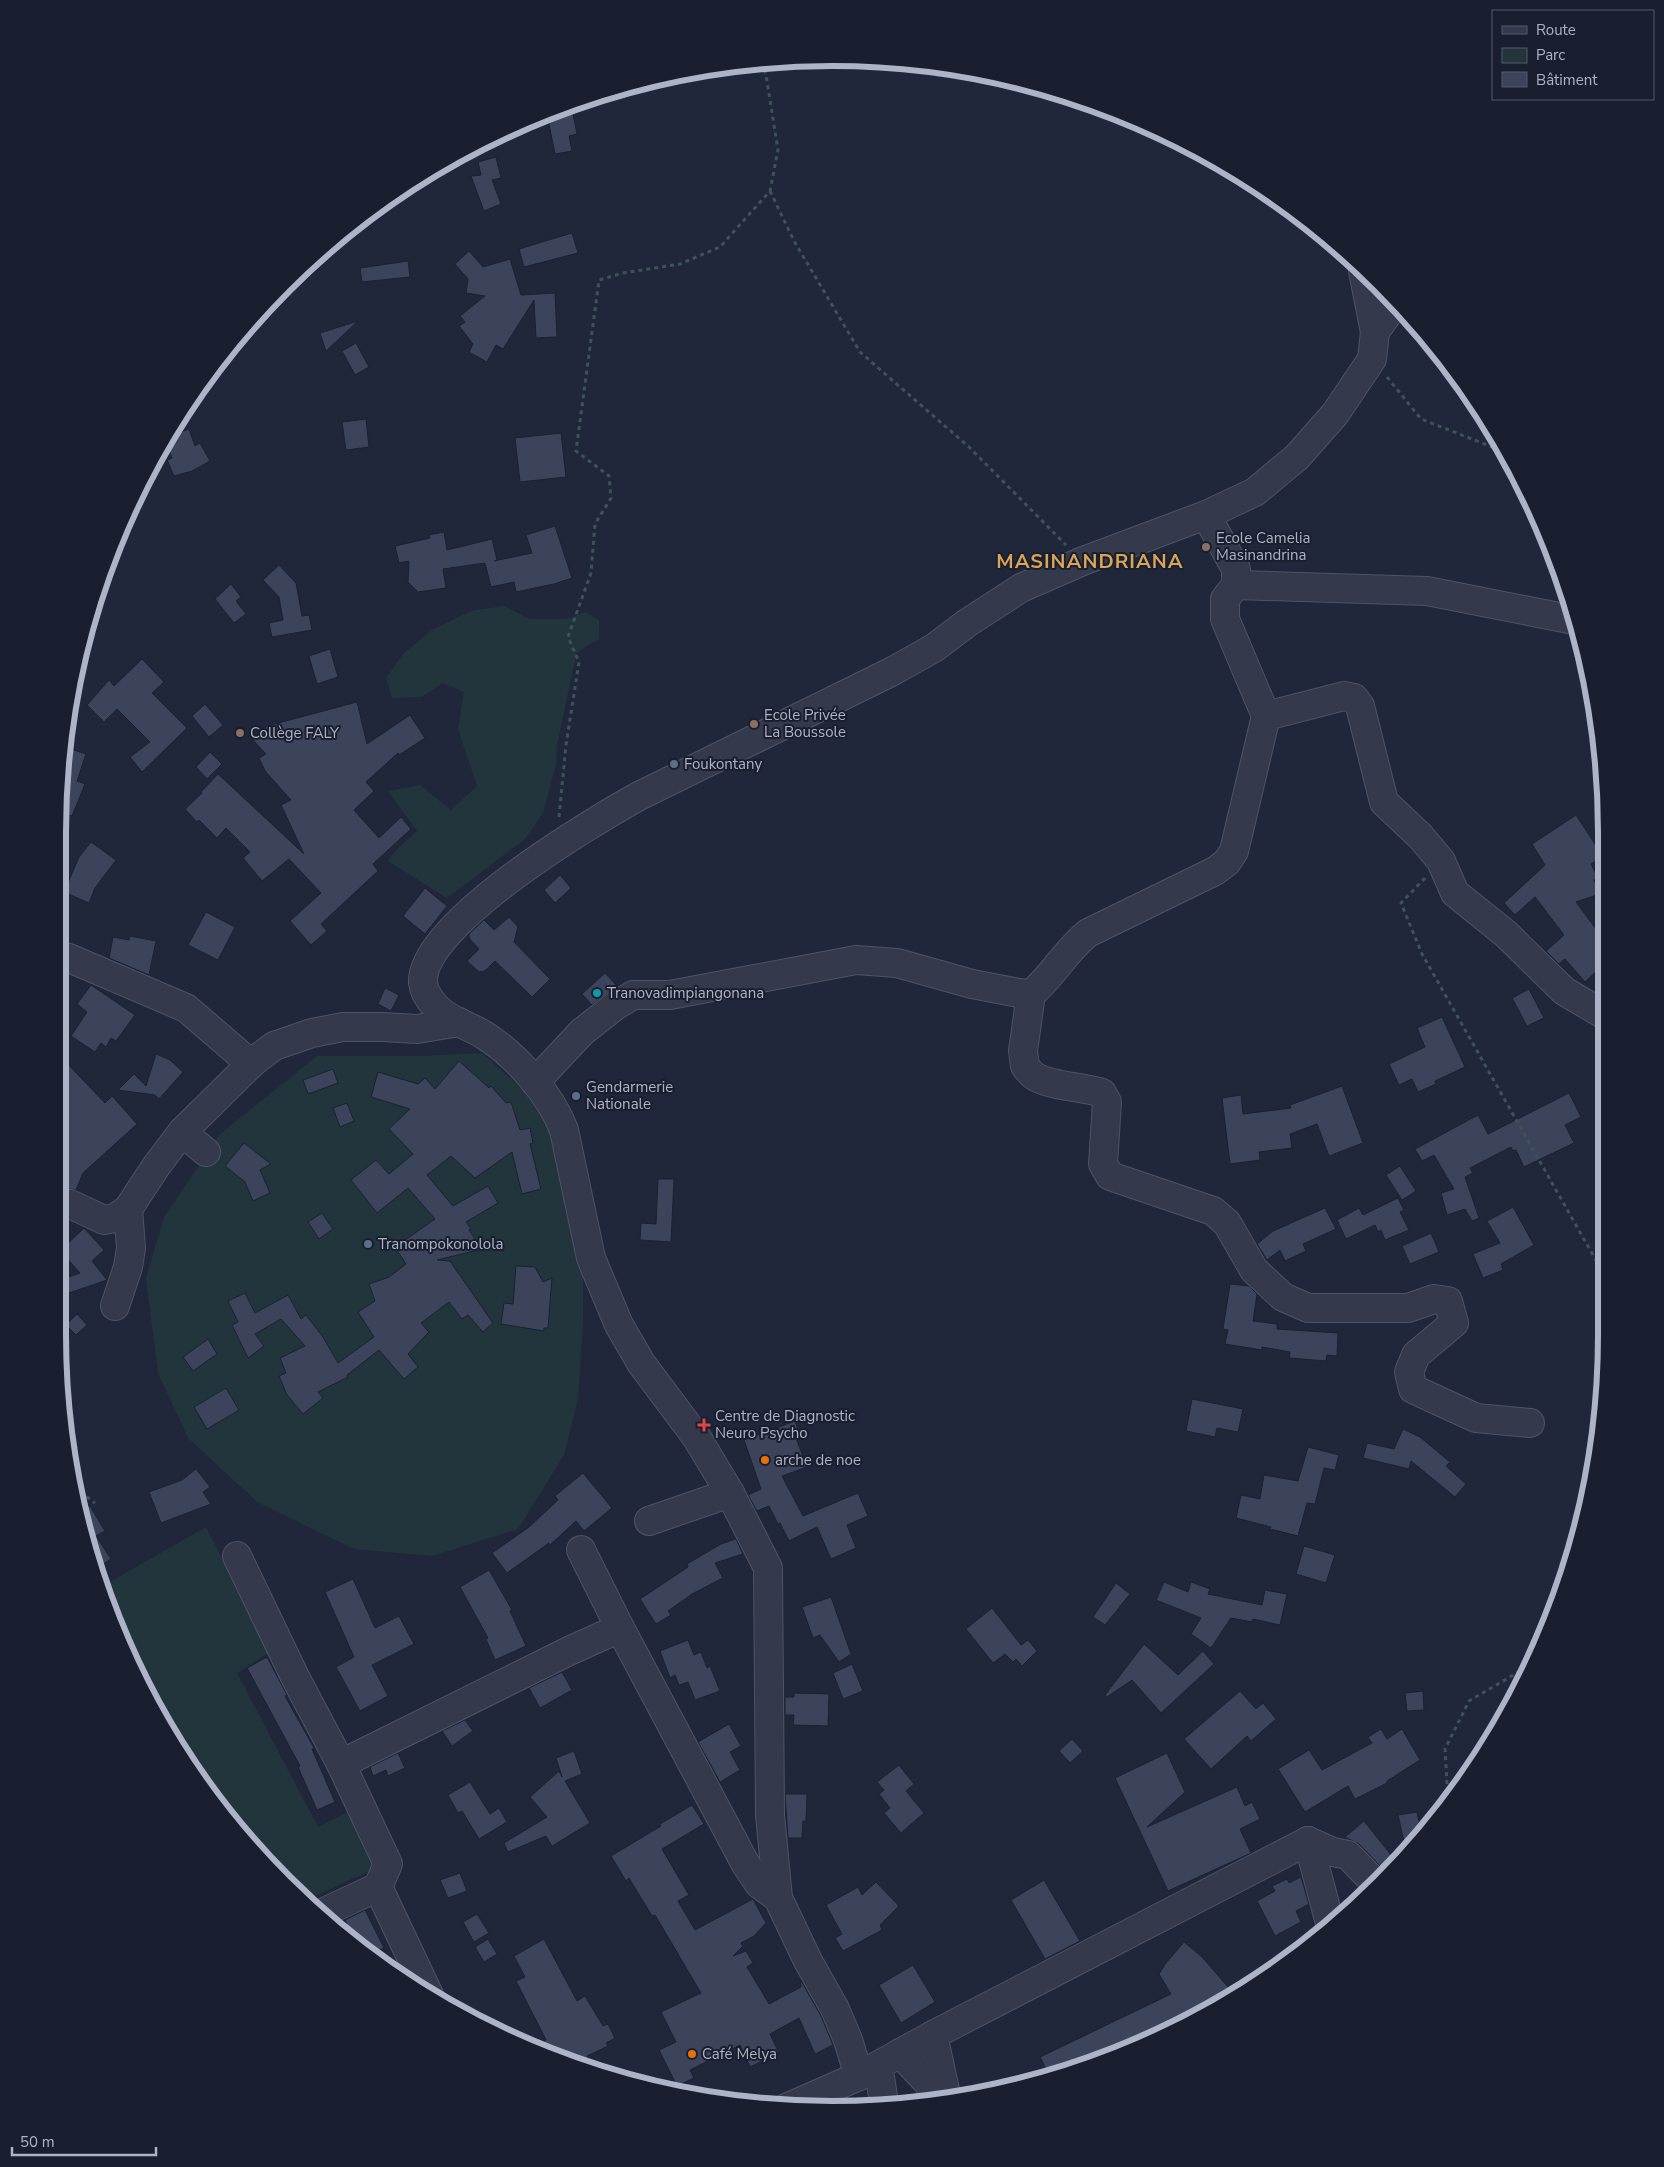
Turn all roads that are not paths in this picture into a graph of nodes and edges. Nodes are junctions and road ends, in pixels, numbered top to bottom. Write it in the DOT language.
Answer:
graph roads {
  1 [pos="1365,283"];
  2 [pos="1391,310"];
  3 [pos="1373,346"];
  4 [pos="1206,515"];
  5 [pos="1236,585"];
  6 [pos="1567,619"];
  7 [pos="1266,716"];
  8 [pos="66,958"];
  9 [pos="1031,994"];
  10 [pos="1598,1011"];
  11 [pos="459,1022"];
  12 [pos="254,1062"];
  13 [pos="535,1082"];
  14 [pos="182,1132"];
  15 [pos="206,1152"];
  16 [pos="66,1204"];
  17 [pos="128,1209"];
  18 [pos="115,1306"];
  19 [pos="1530,1423"];
  20 [pos="730,1493"];
  21 [pos="649,1521"];
  22 [pos="581,1550"];
  23 [pos="237,1556"];
  24 [pos="620,1628"];
  25 [pos="341,1764"];
  26 [pos="1308,1841"];
  27 [pos="1371,1878"];
  28 [pos="378,1887"];
  29 [pos="778,1898"];
  30 [pos="327,1911"];
  31 [pos="1329,1918"];
  32 [pos="422,1981"];
  33 [pos="933,2035"];
  34 [pos="879,2065"];
  35 [pos="945,2092"];
  36 [pos="932,2094"];
  37 [pos="884,2099"];
  38 [pos="804,2100"];
  1 -- 3 [label="street"];
  2 -- 3 [label="street"];
  3 -- 4 [label="street"];
  4 -- 5 [label="street"];
  4 -- 11 [label="street"];
  5 -- 6 [label="street"];
  5 -- 7 [label="street"];
  7 -- 9 [label="street"];
  7 -- 10 [label="street"];
  8 -- 12 [label="street"];
  9 -- 13 [label="street"];
  9 -- 19 [label="street"];
  11 -- 12 [label="street"];
  11 -- 13 [label="street"];
  12 -- 14 [label="street"];
  13 -- 20 [label="street"];
  14 -- 15 [label="street"];
  14 -- 17 [label="street"];
  16 -- 17 [label="street"];
  17 -- 18 [label="street"];
  20 -- 21 [label="street"];
  20 -- 29 [label="street"];
  22 -- 24 [label="street"];
  23 -- 25 [label="street"];
  24 -- 25 [label="street"];
  24 -- 29 [label="street"];
  25 -- 28 [label="street"];
  26 -- 27 [label="street"];
  26 -- 31 [label="street"];
  26 -- 33 [label="street"];
  28 -- 30 [label="street"];
  28 -- 32 [label="street"];
  29 -- 34 [label="street"];
  33 -- 34 [label="street"];
  33 -- 35 [label="street"];
  34 -- 36 [label="street"];
  34 -- 37 [label="street"];
  34 -- 38 [label="street"];
}
